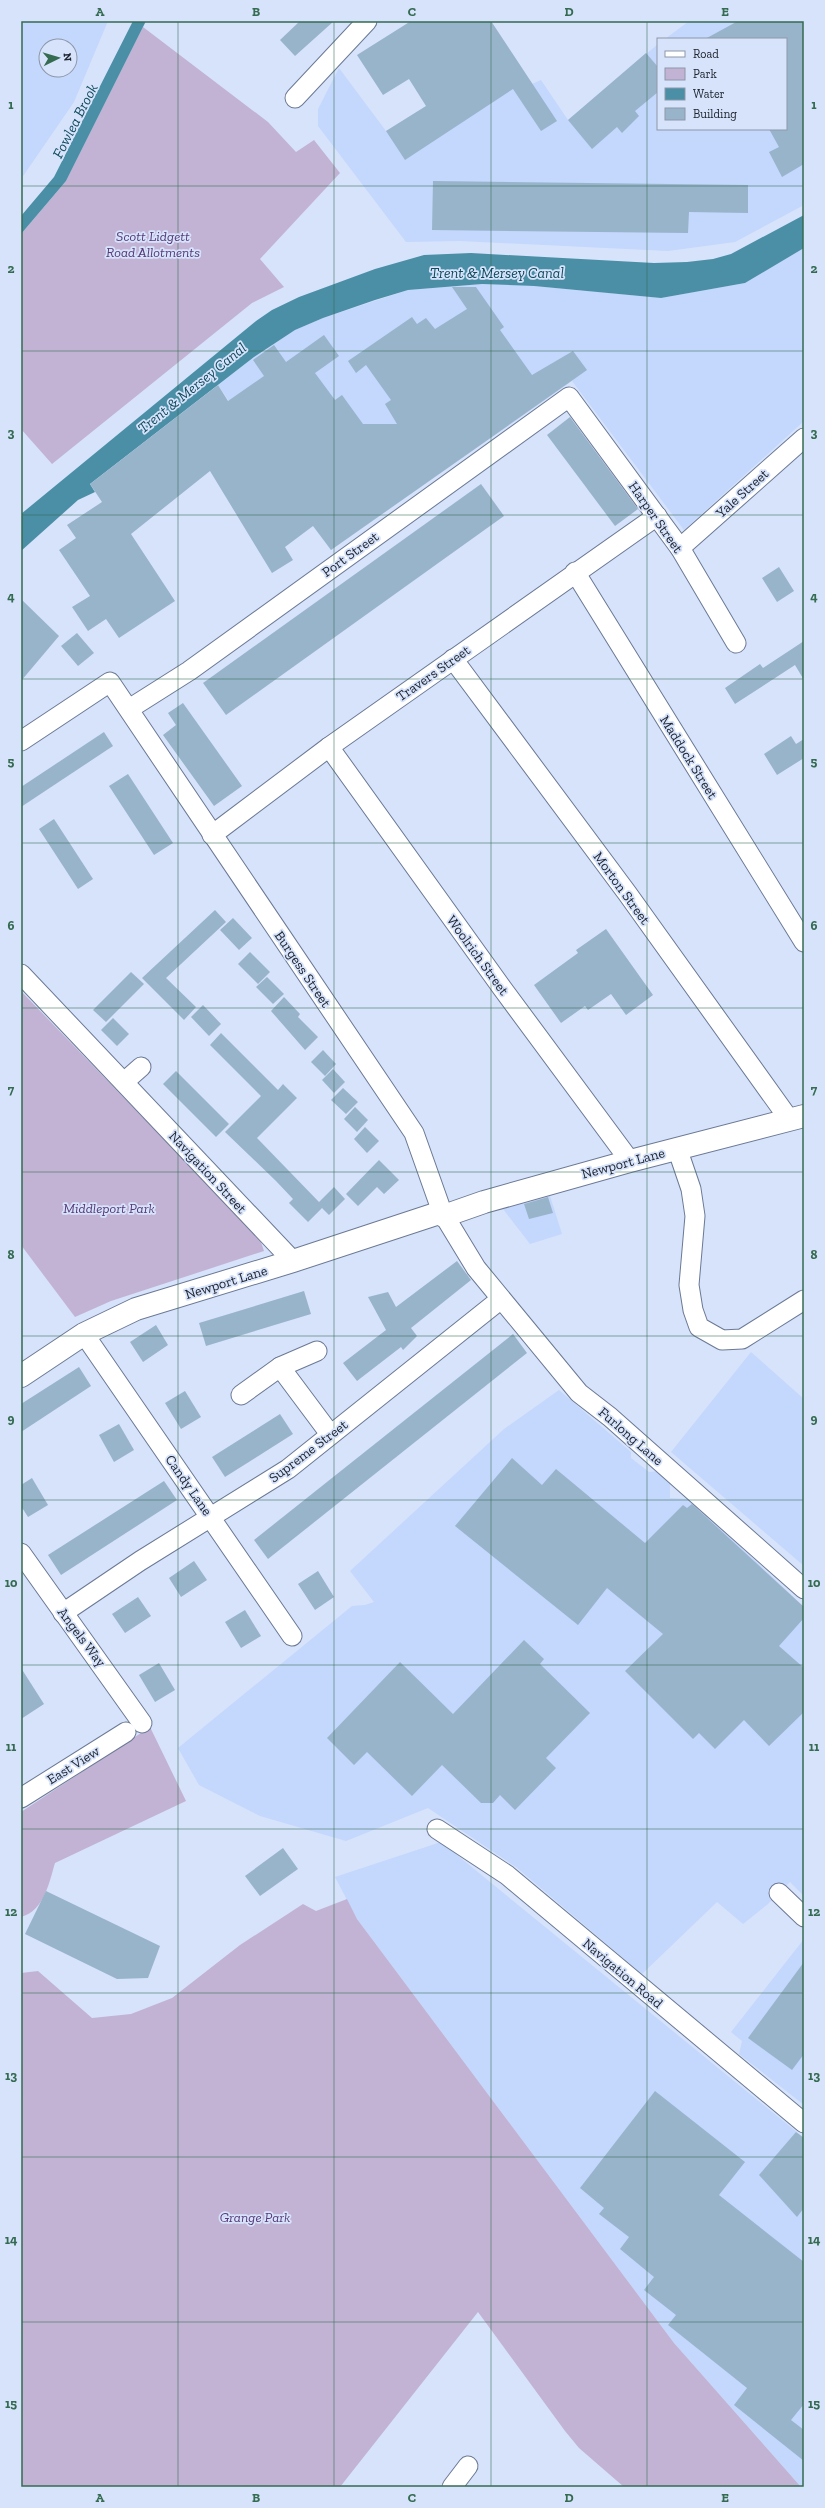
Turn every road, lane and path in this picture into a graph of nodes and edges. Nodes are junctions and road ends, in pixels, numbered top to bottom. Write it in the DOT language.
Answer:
graph roads {
  1 [pos="367,21"];
  2 [pos="295,98"];
  3 [pos="569,397"];
  4 [pos="804,438"];
  5 [pos="657,516"];
  6 [pos="680,548"];
  7 [pos="575,572"];
  8 [pos="736,643"];
  9 [pos="453,659"];
  10 [pos="129,709"];
  11 [pos="21,741"];
  12 [pos="329,747"];
  13 [pos="212,835"];
  14 [pos="804,942"];
  15 [pos="21,974"];
  16 [pos="142,1067"];
  17 [pos="124,1082"];
  18 [pos="796,1117"];
  19 [pos="677,1148"];
  20 [pos="630,1161"];
  21 [pos="443,1214"];
  22 [pos="293,1261"];
  23 [pos="476,1268"];
  24 [pos="501,1298"];
  25 [pos="804,1300"];
  26 [pos="84,1334"];
  27 [pos="317,1351"];
  28 [pos="280,1366"];
  29 [pos="21,1376"];
  30 [pos="241,1395"];
  31 [pos="330,1434"];
  32 [pos="211,1517"];
  33 [pos="21,1553"];
  34 [pos="804,1588"];
  35 [pos="63,1613"];
  36 [pos="292,1636"];
  37 [pos="134,1727"];
  38 [pos="21,1798"];
  39 [pos="437,1829"];
  40 [pos="779,1893"];
  41 [pos="804,1917"];
  42 [pos="804,2123"];
  43 [pos="468,2466"];
  44 [pos="452,2487"];
  1 -- 2 [label="street"];
  3 -- 5 [label="street, Harper Street"];
  3 -- 10 [label="street, Port Street"];
  4 -- 6 [label="street, Yale Street"];
  5 -- 6 [label="street, Harper Street"];
  5 -- 7 [label="street, Travers Street"];
  6 -- 8 [label="street, Harper Street"];
  7 -- 9 [label="street, Travers Street"];
  7 -- 14 [label="street, Maddock Street"];
  9 -- 12 [label="street, Travers Street"];
  9 -- 18 [label="street, Morton Street"];
  10 -- 11 [label="street, Burgess Street"];
  10 -- 13 [label="street, Burgess Street"];
  12 -- 13 [label="street, Travers Street"];
  12 -- 20 [label="street, Woolrich Street"];
  13 -- 21 [label="street, Burgess Street"];
  15 -- 17 [label="street, Navigation Street"];
  16 -- 17 [label="street"];
  17 -- 22 [label="street, Navigation Street"];
  18 -- 19 [label="street, Newport Lane"];
  19 -- 20 [label="street, Newport Lane"];
  19 -- 25 [label="street"];
  20 -- 21 [label="street, Newport Lane"];
  21 -- 22 [label="street, Newport Lane"];
  21 -- 23 [label="street, Burgess Street"];
  22 -- 26 [label="street, Newport Lane"];
  23 -- 24 [label="street, Furlong Lane"];
  24 -- 31 [label="street, Supreme Street"];
  24 -- 34 [label="street, Furlong Lane"];
  26 -- 29 [label="street, Newport Lane"];
  26 -- 32 [label="street, Candy Lane"];
  27 -- 28 [label="street"];
  28 -- 30 [label="street"];
  28 -- 31 [label="street"];
  31 -- 32 [label="street, Supreme Street"];
  32 -- 35 [label="street, Supreme Street"];
  32 -- 36 [label="street, Candy Lane"];
  33 -- 35 [label="street, Angels Way"];
  35 -- 37 [label="street, Angels Way"];
  37 -- 38 [label="street, East View"];
  39 -- 42 [label="street, Navigation Road"];
  40 -- 41 [label="street"];
  43 -- 44 [label="street"];
}
